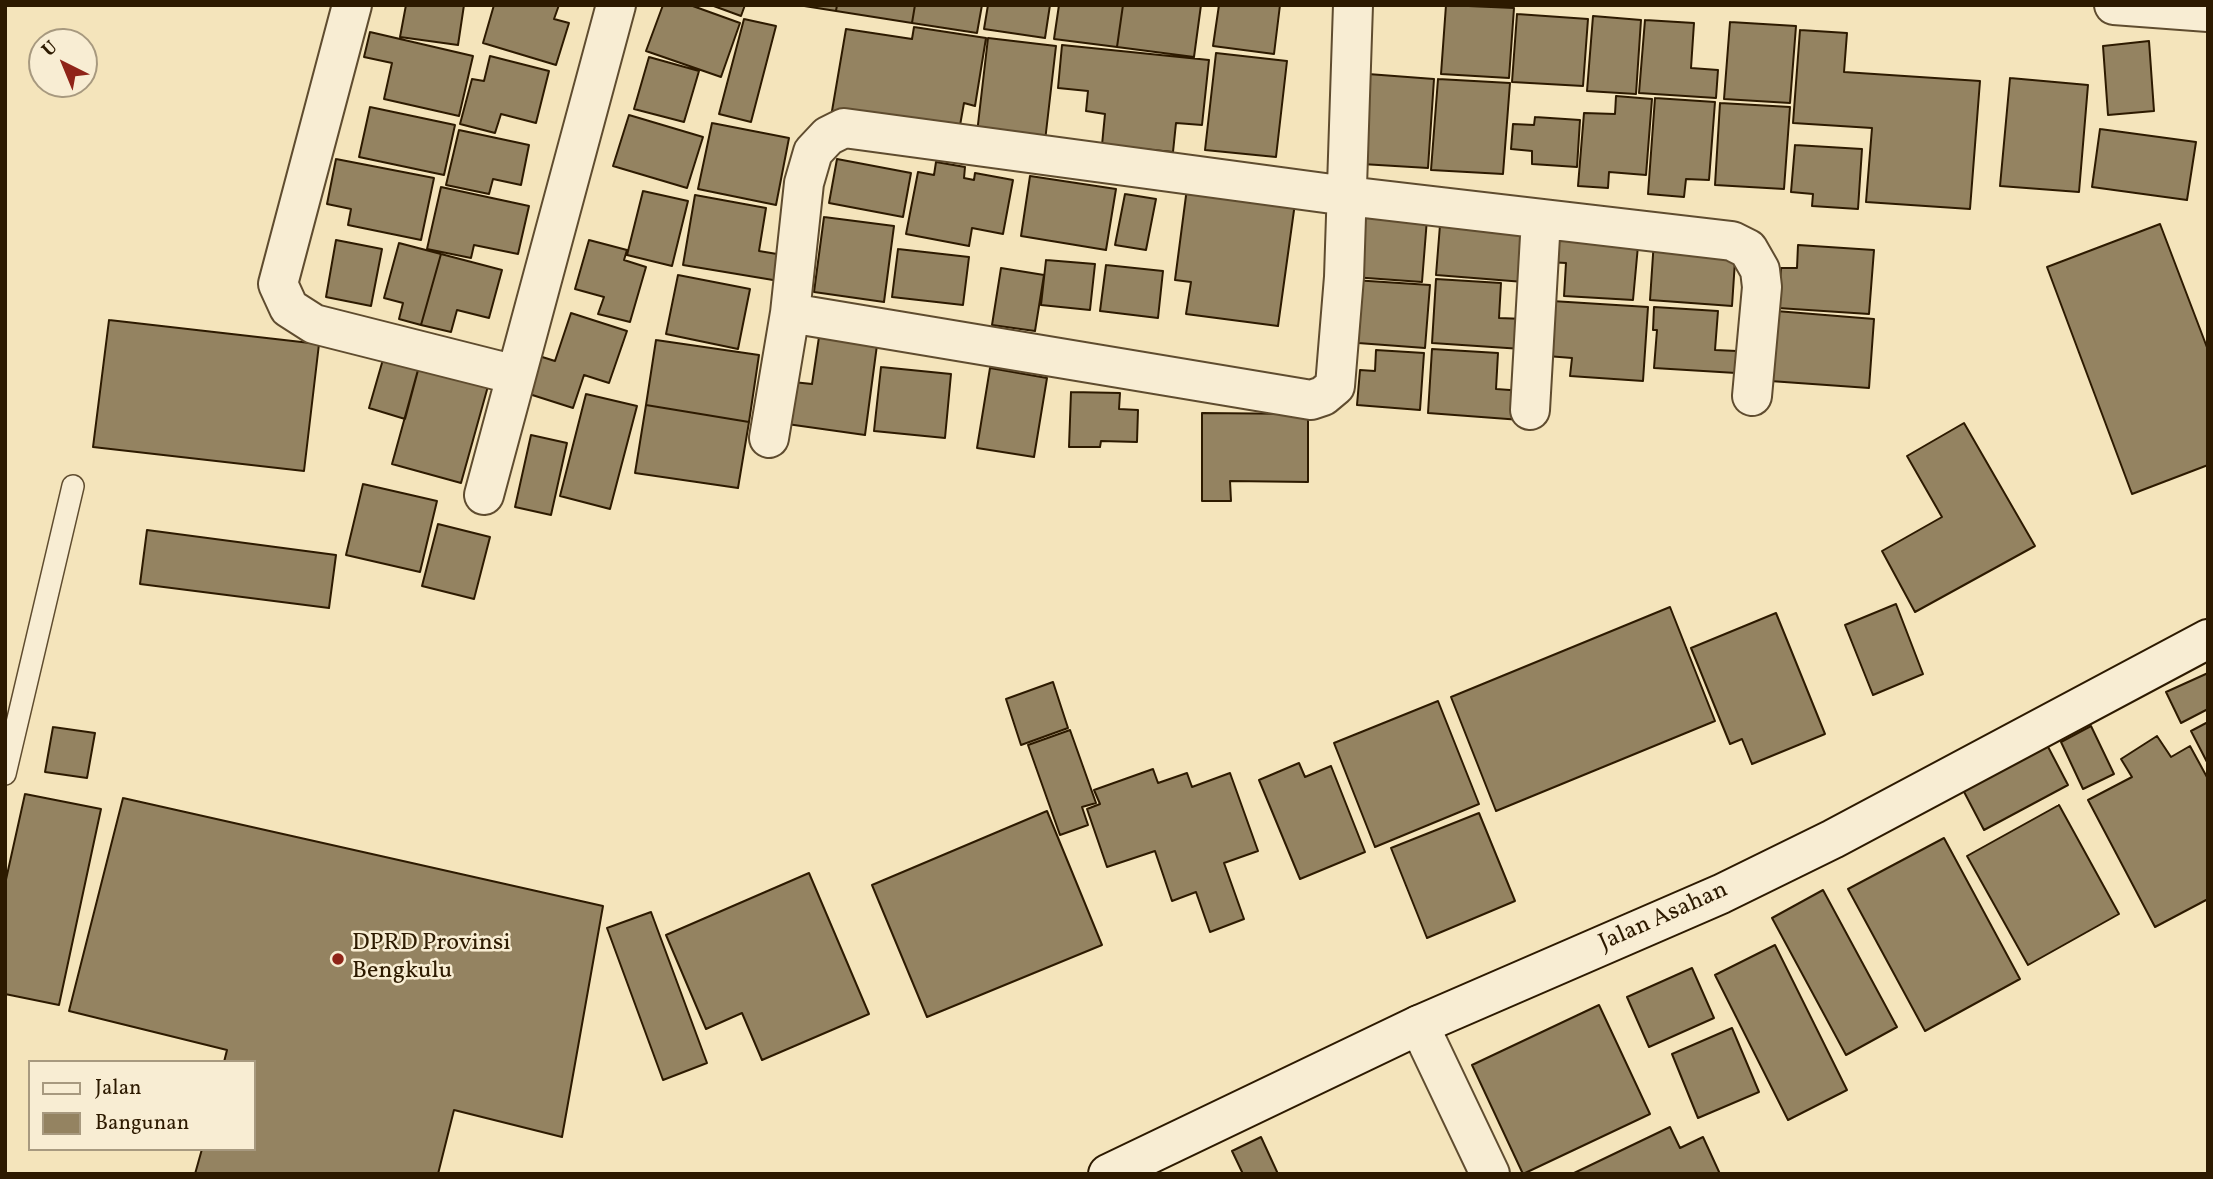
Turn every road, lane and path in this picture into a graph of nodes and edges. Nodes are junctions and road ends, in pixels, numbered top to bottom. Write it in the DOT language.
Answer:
graph roads {
  1 [pos="352,5"];
  2 [pos="617,5"];
  3 [pos="1353,5"];
  4 [pos="2114,5"];
  5 [pos="2208,12"];
  6 [pos="1347,196"];
  7 [pos="1541,219"];
  8 [pos="790,313"];
  9 [pos="516,375"];
  10 [pos="1752,396"];
  11 [pos="1530,410"];
  12 [pos="769,438"];
  13 [pos="73,486"];
  14 [pos="484,495"];
  15 [pos="2208,639"];
  16 [pos="5,774"];
  17 [pos="1419,1025"];
  18 [pos="1108,1174"];
  19 [pos="1490,1174"];
  1 -- 9 [label="street"];
  2 -- 9 [label="street"];
  3 -- 6 [label="street"];
  4 -- 5 [label="street"];
  6 -- 7 [label="street"];
  6 -- 8 [label="street"];
  6 -- 8 [label="street"];
  7 -- 10 [label="street"];
  7 -- 11 [label="street"];
  8 -- 12 [label="street"];
  9 -- 14 [label="street"];
  13 -- 16 [label="lane"];
  15 -- 17 [label="street, Jalan Asahan"];
  17 -- 18 [label="street, Jalan Asahan"];
  17 -- 19 [label="street"];
}
